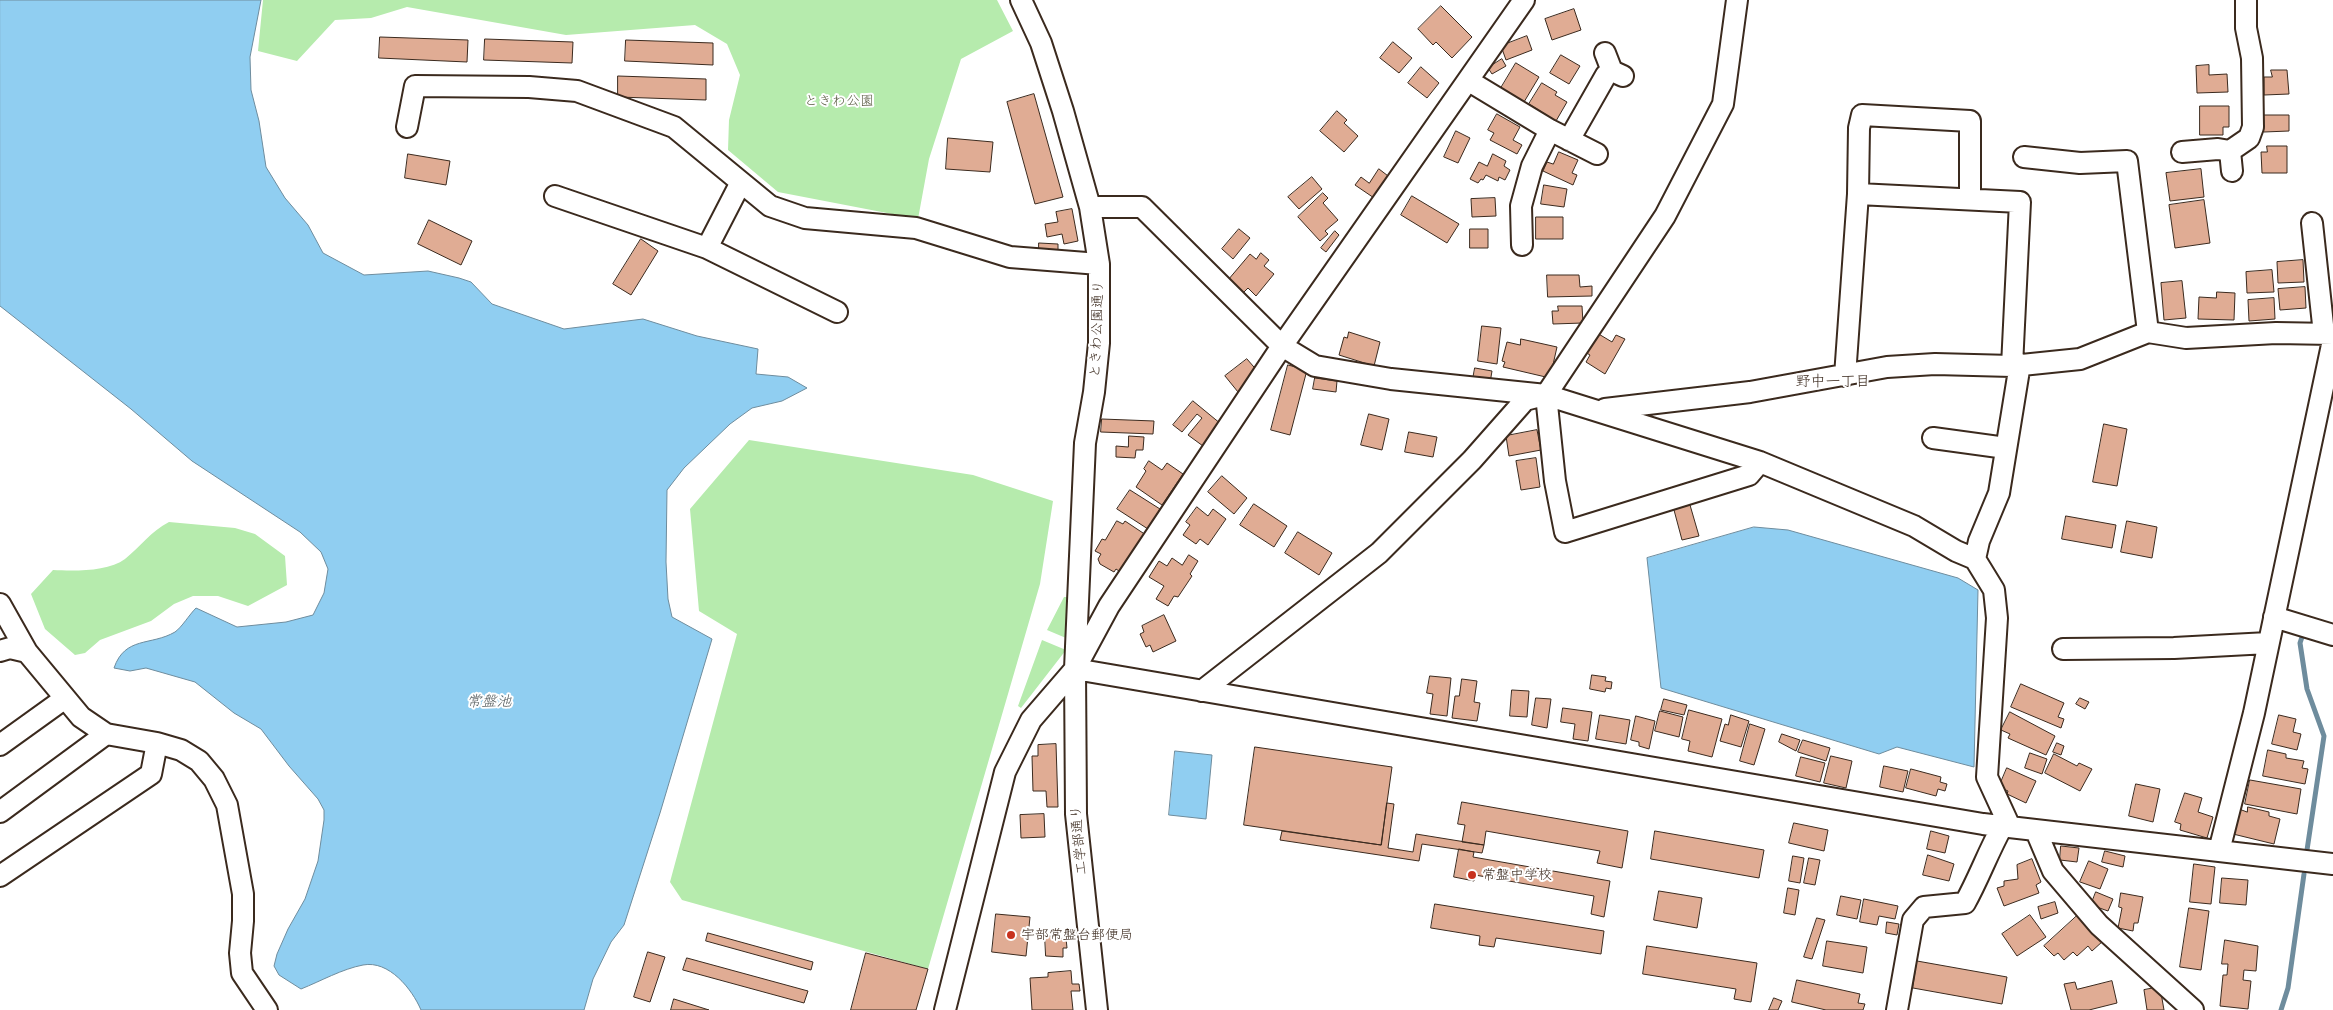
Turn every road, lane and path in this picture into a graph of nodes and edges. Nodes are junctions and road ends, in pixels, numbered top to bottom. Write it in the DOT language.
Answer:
graph roads {
  1 [pos="1021,0"];
  2 [pos="1524,0"];
  3 [pos="1737,0"];
  4 [pos="2246,0"];
  5 [pos="1613,67"];
  6 [pos="1469,81"];
  7 [pos="407,127"];
  8 [pos="1550,130"];
  9 [pos="1569,140"];
  10 [pos="2230,151"];
  11 [pos="2182,152"];
  12 [pos="1597,154"];
  13 [pos="2024,157"];
  14 [pos="2232,171"];
  15 [pos="740,184"];
  16 [pos="1858,194"];
  17 [pos="555,196"];
  18 [pos="1970,199"];
  19 [pos="1090,207"];
  20 [pos="2312,223"];
  21 [pos="1522,245"];
  22 [pos="707,248"];
  23 [pos="1099,264"];
  24 [pos="837,312"];
  25 [pos="2148,332"];
  26 [pos="2330,336"];
  27 [pos="1282,346"];
  28 [pos="2016,365"];
  29 [pos="1845,376"];
  30 [pos="1546,395"];
  31 [pos="1597,410"];
  32 [pos="1933,438"];
  33 [pos="2006,448"];
  34 [pos="1760,462"];
  35 [pos="1975,559"];
  36 [pos="0,604"];
  37 [pos="2274,617"];
  38 [pos="2333,635"];
  39 [pos="2268,643"];
  40 [pos="2064,649"];
  41 [pos="0,651"];
  42 [pos="27,652"];
  43 [pos="1075,669"];
  44 [pos="1202,691"];
  45 [pos="64,699"];
  46 [pos="106,734"];
  47 [pos="157,743"];
  48 [pos="0,745"];
  49 [pos="0,812"];
  50 [pos="2006,827"];
  51 [pos="2036,831"];
  52 [pos="2219,851"];
  53 [pos="2333,864"];
  54 [pos="0,876"];
  55 [pos="267,1010"];
  56 [pos="945,1010"];
  57 [pos="1098,1010"];
  58 [pos="1897,1010"];
  59 [pos="2193,1010"];
  1 -- 19 [label="street, ときわ公園通り"];
  2 -- 6 [label="street"];
  3 -- 30 [label="street"];
  4 -- 10 [label="street"];
  5 -- 9 [label="street"];
  6 -- 8 [label="street"];
  6 -- 27 [label="street"];
  7 -- 15 [label="street"];
  8 -- 9 [label="street"];
  8 -- 21 [label="street"];
  9 -- 12 [label="street"];
  10 -- 11 [label="street"];
  10 -- 14 [label="street"];
  13 -- 25 [label="street"];
  15 -- 22 [label="street"];
  15 -- 23 [label="street"];
  16 -- 18 [label="street"];
  16 -- 18 [label="street"];
  16 -- 29 [label="street"];
  17 -- 22 [label="street"];
  18 -- 28 [label="street"];
  19 -- 23 [label="street, ときわ公園通り"];
  19 -- 27 [label="street"];
  20 -- 26 [label="street"];
  22 -- 24 [label="street"];
  23 -- 43 [label="street, ときわ公園通り"];
  25 -- 26 [label="street"];
  25 -- 28 [label="street"];
  26 -- 37 [label="street"];
  27 -- 30 [label="street"];
  27 -- 43 [label="street"];
  28 -- 29 [label="street"];
  28 -- 33 [label="street"];
  29 -- 31 [label="street"];
  30 -- 31 [label="street"];
  30 -- 34 [label="street"];
  30 -- 44 [label="street"];
  31 -- 34 [label="street"];
  32 -- 33 [label="street"];
  33 -- 35 [label="street"];
  34 -- 35 [label="street"];
  35 -- 50 [label="street"];
  36 -- 42 [label="street"];
  37 -- 38 [label="street"];
  37 -- 39 [label="street"];
  39 -- 40 [label="street"];
  39 -- 52 [label="street"];
  41 -- 42 [label="street"];
  42 -- 45 [label="street"];
  43 -- 44 [label="street"];
  43 -- 56 [label="street"];
  43 -- 57 [label="street, 工学部通り"];
  44 -- 50 [label="street"];
  45 -- 46 [label="street"];
  45 -- 48 [label="street"];
  46 -- 47 [label="street"];
  46 -- 49 [label="street"];
  47 -- 54 [label="street"];
  47 -- 55 [label="street"];
  50 -- 51 [label="street"];
  50 -- 58 [label="street"];
  51 -- 52 [label="street"];
  51 -- 59 [label="street"];
  52 -- 53 [label="street"];
}
